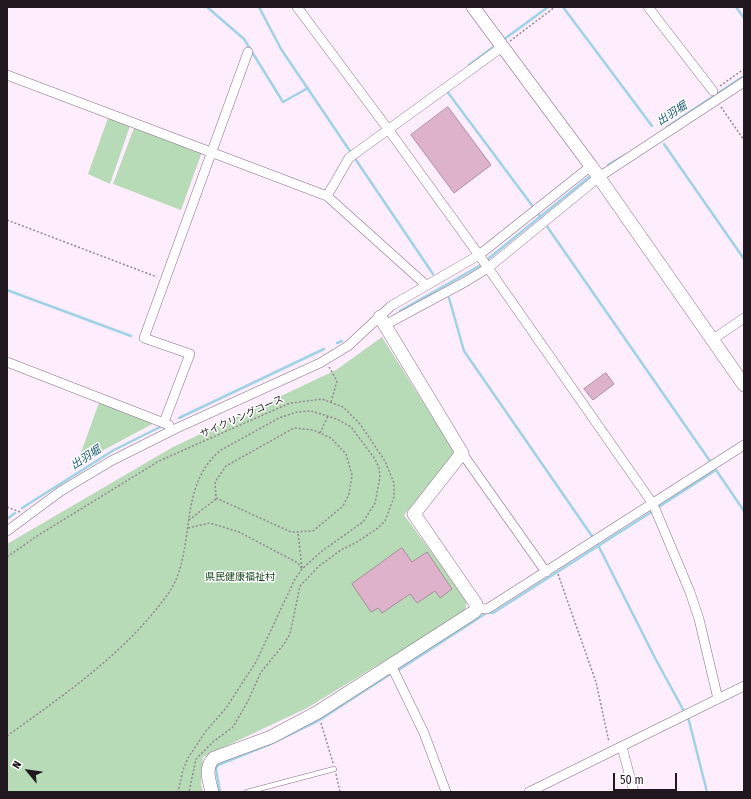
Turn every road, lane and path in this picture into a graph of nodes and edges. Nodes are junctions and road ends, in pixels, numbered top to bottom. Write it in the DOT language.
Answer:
graph roads {
  1 [pos="297,7"];
  2 [pos="473,7"];
  3 [pos="555,7"];
  4 [pos="648,7"];
  5 [pos="502,47"];
  6 [pos="248,52"];
  7 [pos="7,75"];
  8 [pos="744,82"];
  9 [pos="713,91"];
  10 [pos="717,100"];
  11 [pos="388,129"];
  12 [pos="744,140"];
  13 [pos="211,152"];
  14 [pos="591,166"];
  15 [pos="599,177"];
  16 [pos="327,196"];
  17 [pos="7,220"];
  18 [pos="479,255"];
  19 [pos="488,268"];
  20 [pos="164,280"];
  21 [pos="426,285"];
  22 [pos="744,318"];
  23 [pos="383,321"];
  24 [pos="712,340"];
  25 [pos="326,359"];
  26 [pos="7,362"];
  27 [pos="744,385"];
  28 [pos="330,402"];
  29 [pos="328,416"];
  30 [pos="164,422"];
  31 [pos="175,429"];
  32 [pos="320,433"];
  33 [pos="744,445"];
  34 [pos="462,453"];
  35 [pos="216,499"];
  36 [pos="652,504"];
  37 [pos="7,507"];
  38 [pos="25,518"];
  39 [pos="188,521"];
  40 [pos="187,528"];
  41 [pos="7,531"];
  42 [pos="298,532"];
  43 [pos="7,557"];
  44 [pos="555,566"];
  45 [pos="302,569"];
  46 [pos="546,572"];
  47 [pos="476,608"];
  48 [pos="391,665"];
  49 [pos="744,686"];
  50 [pos="718,699"];
  51 [pos="318,712"];
  52 [pos="7,736"];
  53 [pos="622,747"];
  54 [pos="611,752"];
  55 [pos="334,769"];
  56 [pos="178,792"];
  57 [pos="189,792"];
  58 [pos="212,792"];
  59 [pos="247,792"];
  60 [pos="340,792"];
  61 [pos="446,792"];
  62 [pos="529,792"];
  63 [pos="634,792"];
  1 -- 11 [label="street"];
  2 -- 5 [label="street"];
  3 -- 5 [label="path"];
  4 -- 9 [label="street"];
  5 -- 11 [label="street"];
  5 -- 14 [label="street"];
  6 -- 13 [label="street"];
  7 -- 13 [label="street"];
  8 -- 10 [label="street"];
  10 -- 12 [label="path"];
  10 -- 15 [label="street"];
  11 -- 16 [label="street"];
  11 -- 18 [label="street"];
  13 -- 16 [label="street"];
  13 -- 20 [label="street"];
  14 -- 15 [label="street"];
  14 -- 18 [label="street"];
  15 -- 19 [label="street"];
  15 -- 24 [label="street"];
  16 -- 21 [label="street"];
  17 -- 20 [label="path"];
  18 -- 19 [label="street"];
  18 -- 21 [label="street"];
  19 -- 23 [label="street"];
  19 -- 36 [label="street"];
  20 -- 30 [label="street"];
  21 -- 23 [label="street"];
  22 -- 24 [label="street"];
  23 -- 25 [label="street"];
  23 -- 34 [label="street"];
  24 -- 27 [label="street"];
  25 -- 28 [label="path"];
  25 -- 31 [label="street"];
  26 -- 30 [label="street"];
  28 -- 43 [label="path, サイクリングコース"];
  28 -- 57 [label="path, サイクリングコース"];
  29 -- 32 [label="path"];
  29 -- 39 [label="path"];
  29 -- 45 [label="path"];
  30 -- 31 [label="street"];
  31 -- 38 [label="street"];
  32 -- 42 [label="path"];
  32 -- 42 [label="path"];
  33 -- 36 [label="street"];
  34 -- 46 [label="street"];
  34 -- 47 [label="street"];
  35 -- 39 [label="path"];
  36 -- 44 [label="street"];
  36 -- 50 [label="street"];
  37 -- 38 [label="path"];
  38 -- 41 [label="street"];
  39 -- 40 [label="path"];
  40 -- 45 [label="path"];
  40 -- 52 [label="path"];
  42 -- 45 [label="path"];
  44 -- 46 [label="street"];
  44 -- 54 [label="path"];
  45 -- 56 [label="path"];
  46 -- 47 [label="street"];
  47 -- 48 [label="street"];
  48 -- 51 [label="street"];
  48 -- 61 [label="street"];
  49 -- 50 [label="street"];
  50 -- 53 [label="street"];
  51 -- 55 [label="path"];
  51 -- 58 [label="street"];
  53 -- 54 [label="street"];
  53 -- 63 [label="street"];
  54 -- 62 [label="street"];
  55 -- 59 [label="lane"];
  55 -- 60 [label="path"];
}
